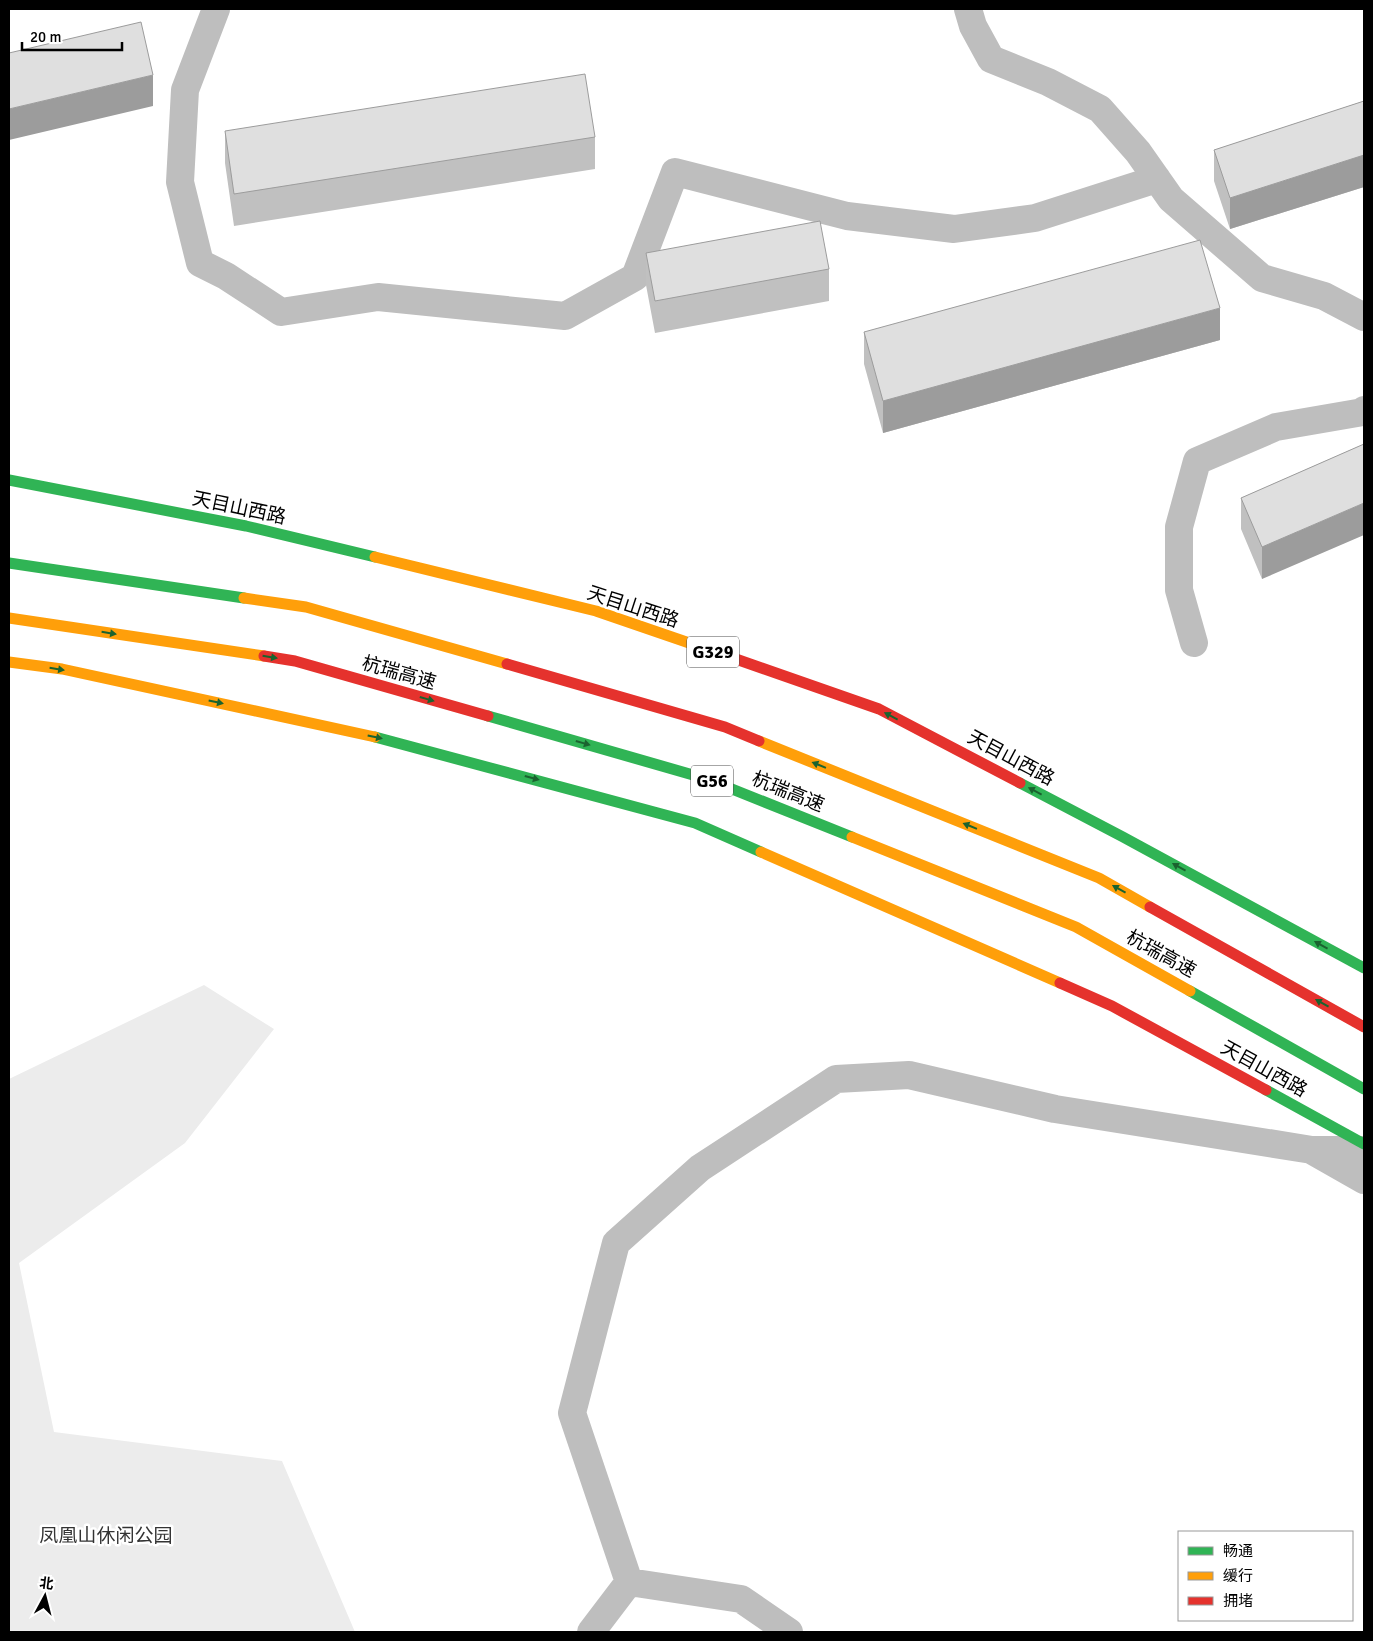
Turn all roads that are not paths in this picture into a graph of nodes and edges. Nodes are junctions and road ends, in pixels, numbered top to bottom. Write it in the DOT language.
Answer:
graph roads {
  1 [pos="216,9"];
  2 [pos="968,9"];
  3 [pos="1157,179"];
  4 [pos="1364,317"];
  5 [pos="1364,410"];
  6 [pos="9,480"];
  7 [pos="9,563"];
  8 [pos="9,618"];
  9 [pos="1194,643"];
  10 [pos="9,662"];
  11 [pos="1364,968"];
  12 [pos="1364,1026"];
  13 [pos="1364,1089"];
  14 [pos="1364,1144"];
  15 [pos="1312,1150"];
  16 [pos="1364,1150"];
  17 [pos="1364,1180"];
  18 [pos="629,1582"];
  19 [pos="591,1632"];
  20 [pos="789,1632"];
  1 -- 3 [label="street"];
  2 -- 3 [label="street"];
  3 -- 4 [label="street"];
  5 -- 9 [label="street"];
  11 -- 6 [label="highway, 天目山西路 / G329, one-way"];
  12 -- 7 [label="highway, 杭瑞高速, one-way"];
  8 -- 13 [label="highway, 杭瑞高速 / G56, one-way"];
  10 -- 14 [label="highway, 天目山西路, one-way"];
  15 -- 16 [label="street"];
  15 -- 17 [label="street"];
  15 -- 18 [label="street"];
  18 -- 19 [label="street"];
  18 -- 20 [label="street"];
}
